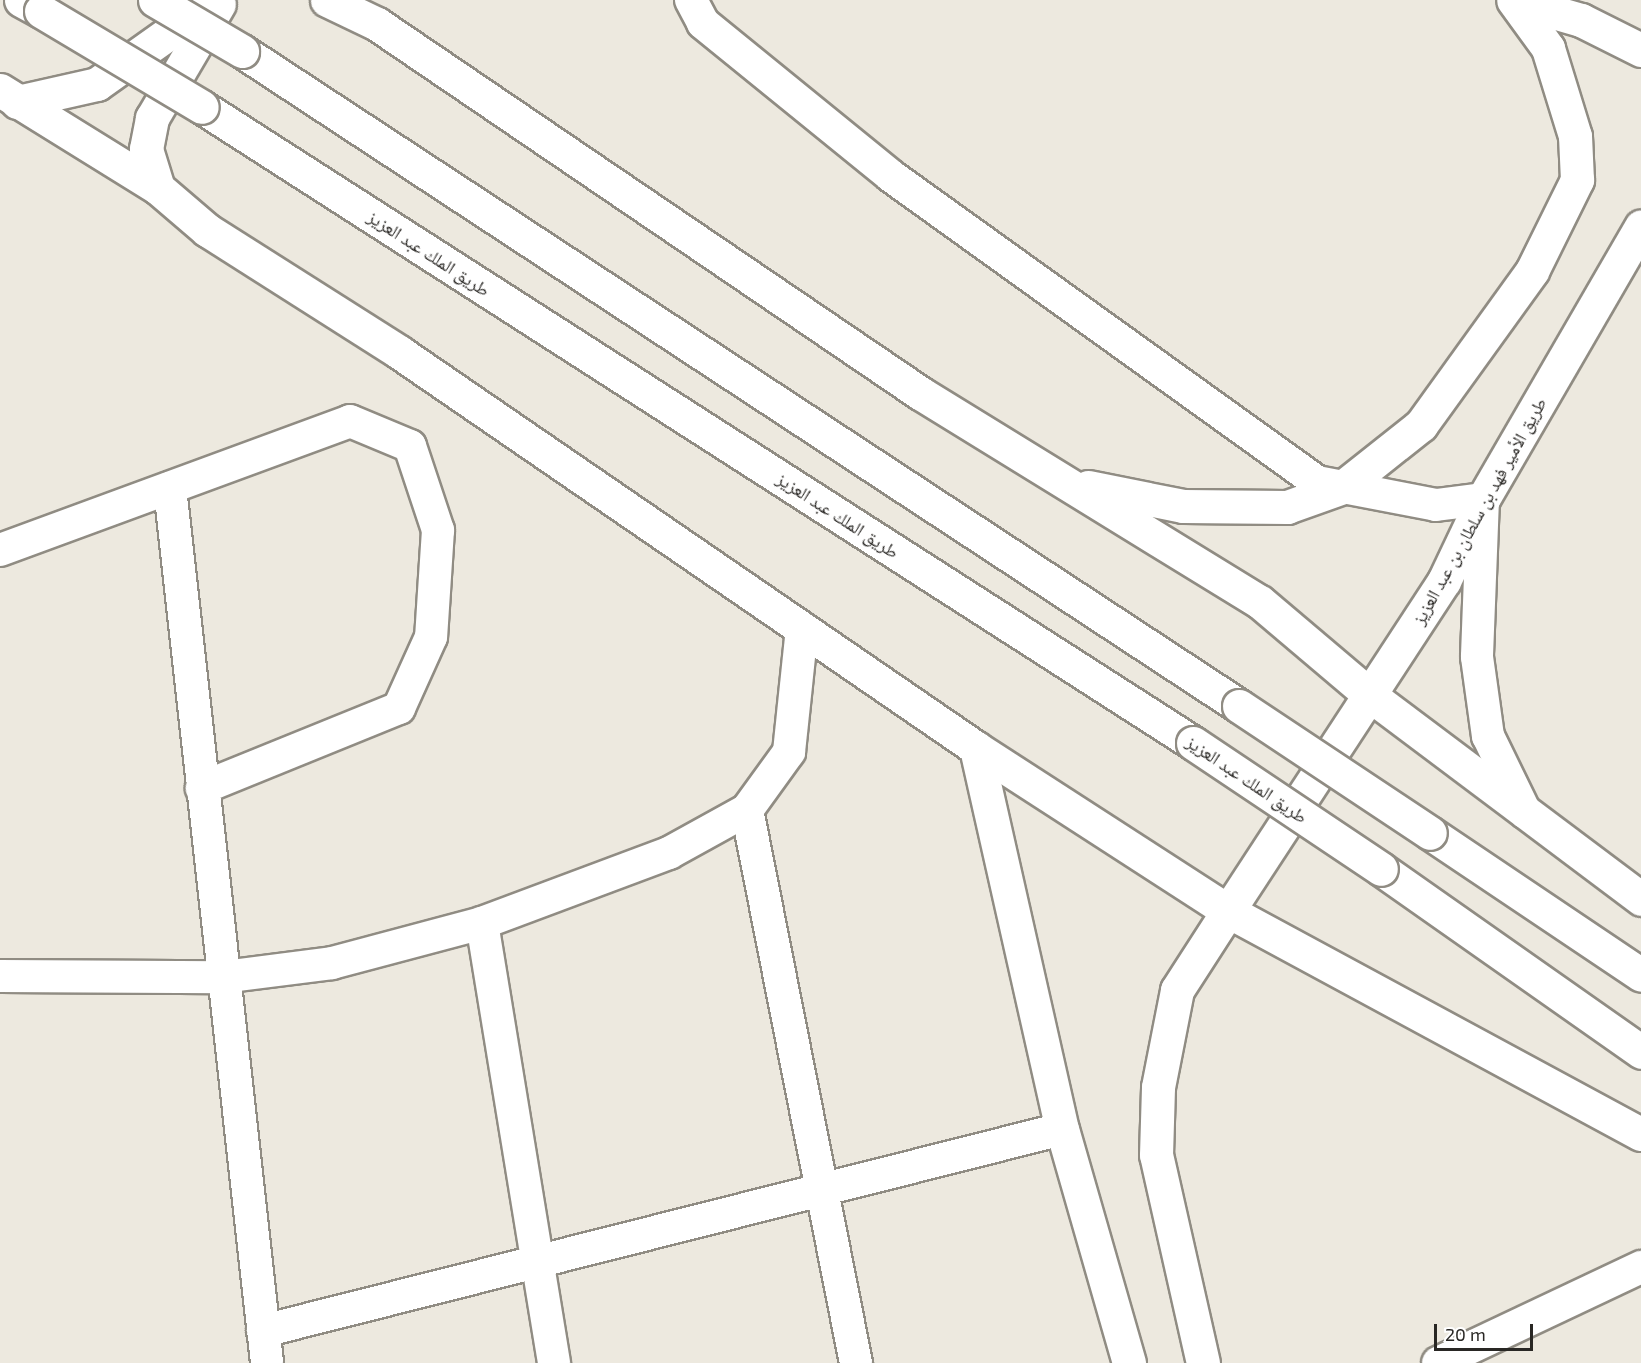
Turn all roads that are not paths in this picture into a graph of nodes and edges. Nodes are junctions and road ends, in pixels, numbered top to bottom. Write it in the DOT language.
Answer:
graph roads {
  1 [pos="155,0"];
  2 [pos="215,0"];
  3 [pos="221,0"];
  4 [pos="327,0"];
  5 [pos="691,0"];
  6 [pos="1514,1"];
  7 [pos="31,6"];
  8 [pos="1641,50"];
  9 [pos="8,96"];
  10 [pos="158,188"];
  11 [pos="1641,226"];
  12 [pos="1065,482"];
  13 [pos="1343,487"];
  14 [pos="170,488"];
  15 [pos="1483,499"];
  16 [pos="0,550"];
  17 [pos="802,629"];
  18 [pos="1371,696"];
  19 [pos="976,748"];
  20 [pos="202,788"];
  21 [pos="747,810"];
  22 [pos="1525,812"];
  23 [pos="1641,899"];
  24 [pos="1228,911"];
  25 [pos="482,923"];
  26 [pos="1641,975"];
  27 [pos="0,976"];
  28 [pos="223,977"];
  29 [pos="1641,1052"];
  30 [pos="1062,1129"];
  31 [pos="1641,1134"];
  32 [pos="822,1190"];
  33 [pos="538,1262"];
  34 [pos="1641,1267"];
  35 [pos="263,1331"];
  36 [pos="267,1363"];
  37 [pos="554,1363"];
  38 [pos="856,1363"];
  39 [pos="1128,1363"];
  40 [pos="1203,1363"];
  41 [pos="1438,1363"];
  1 -- 26 [label="street, bridge"];
  2 -- 9 [label="street"];
  3 -- 10 [label="street"];
  4 -- 12 [label="street"];
  5 -- 13 [label="street"];
  6 -- 8 [label="street"];
  6 -- 13 [label="street"];
  7 -- 29 [label="street, طريق الملك عبد العزيز, bridge"];
  9 -- 10 [label="street"];
  10 -- 17 [label="street"];
  11 -- 15 [label="street, طريق الأمير فهد بن سلطان بن عبد العزيز"];
  12 -- 13 [label="street"];
  12 -- 18 [label="street"];
  13 -- 15 [label="street"];
  14 -- 16 [label="street"];
  14 -- 20 [label="street"];
  14 -- 20 [label="street"];
  15 -- 18 [label="street, طريق الأمير فهد بن سلطان بن عبد العزيز"];
  15 -- 22 [label="street"];
  17 -- 19 [label="street"];
  17 -- 21 [label="street"];
  18 -- 22 [label="street"];
  18 -- 24 [label="street, طريق الأمير فهد بن سلطان بن عبد العزيز"];
  19 -- 24 [label="street"];
  19 -- 30 [label="street"];
  20 -- 28 [label="street"];
  21 -- 25 [label="street"];
  21 -- 32 [label="street"];
  22 -- 23 [label="street"];
  24 -- 31 [label="street"];
  24 -- 40 [label="street, طريق الأمير فهد بن سلطان بن عبد العزيز"];
  25 -- 28 [label="street"];
  25 -- 33 [label="street"];
  27 -- 28 [label="street"];
  28 -- 35 [label="street"];
  30 -- 32 [label="street"];
  30 -- 39 [label="street"];
  32 -- 33 [label="street"];
  32 -- 38 [label="street"];
  33 -- 35 [label="street"];
  33 -- 37 [label="street"];
  34 -- 41 [label="street"];
  35 -- 36 [label="street"];
}
